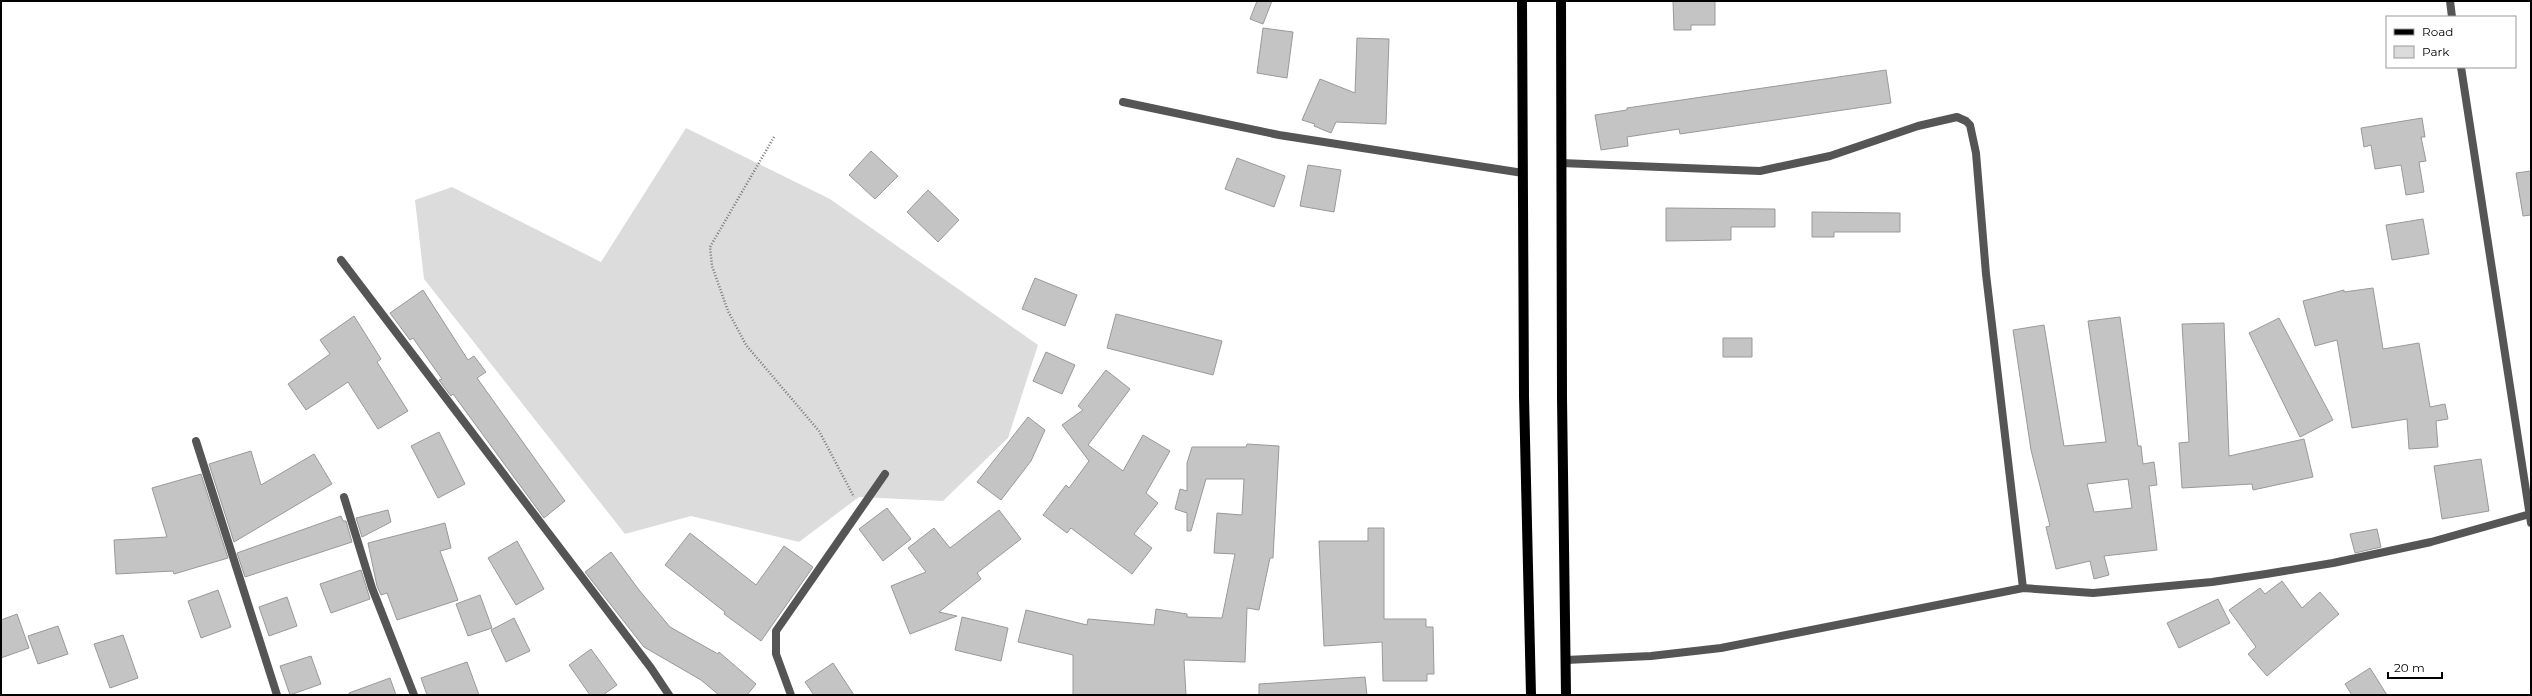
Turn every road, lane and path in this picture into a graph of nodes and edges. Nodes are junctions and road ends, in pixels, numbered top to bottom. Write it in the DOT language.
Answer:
graph roads {
  1 [pos="1522,1"];
  2 [pos="1561,1"];
  3 [pos="2450,1"];
  4 [pos="2452,16"];
  5 [pos="2460,68"];
  6 [pos="1123,102"];
  7 [pos="774,137"];
  8 [pos="1561,163"];
  9 [pos="1523,173"];
  10 [pos="341,260"];
  11 [pos="196,441"];
  12 [pos="886,474"];
  13 [pos="344,497"];
  14 [pos="860,512"];
  15 [pos="2530,519"];
  16 [pos="2023,588"];
  17 [pos="1566,660"];
  18 [pos="277,695"];
  19 [pos="414,695"];
  20 [pos="669,695"];
  21 [pos="791,695"];
  22 [pos="1531,695"];
  23 [pos="1566,695"];
  1 -- 9 [label="main road"];
  2 -- 8 [label="main road"];
  3 -- 4 [label="street"];
  5 -- 15 [label="street"];
  6 -- 9 [label="street"];
  7 -- 14 [label="path"];
  8 -- 16 [label="street"];
  8 -- 17 [label="main road"];
  9 -- 22 [label="main road"];
  10 -- 20 [label="street"];
  11 -- 18 [label="street"];
  12 -- 14 [label="street"];
  13 -- 19 [label="street"];
  14 -- 21 [label="street"];
  15 -- 16 [label="street"];
  16 -- 17 [label="street"];
  17 -- 23 [label="main road"];
}
